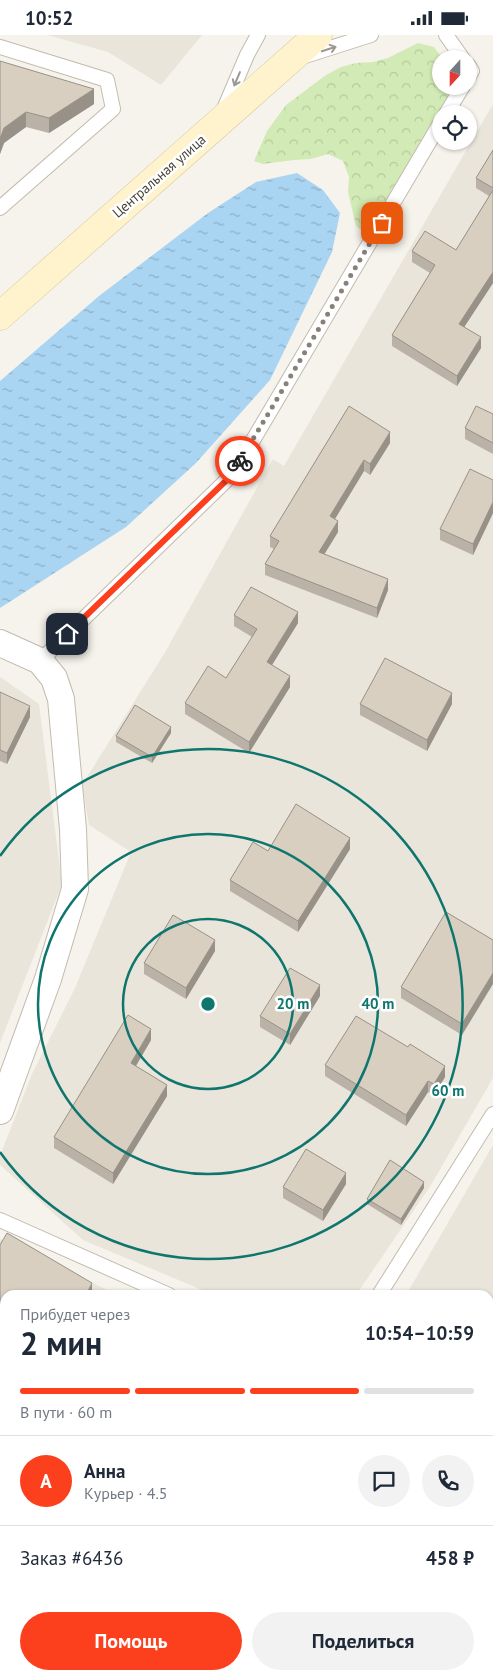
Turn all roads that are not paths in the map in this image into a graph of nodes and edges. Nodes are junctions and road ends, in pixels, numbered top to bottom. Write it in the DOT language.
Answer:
graph roads {
  1 [pos="258,35"];
  2 [pos="318,35"];
  3 [pos="371,35"];
  4 [pos="446,35"];
  5 [pos="0,47"];
  6 [pos="457,50"];
  7 [pos="288,62"];
  8 [pos="218,125"];
  9 [pos="432,138"];
  10 [pos="0,208"];
  11 [pos="1,312"];
  12 [pos="0,643"];
  13 [pos="40,661"];
  14 [pos="0,1111"];
  15 [pos="493,1114"];
  16 [pos="0,1221"];
  17 [pos="158,1290"];
  18 [pos="382,1290"];
  1 -- 8 [label="lane, one-way"];
  2 -- 7 [label="main road, Центральная улица"];
  7 -- 3 [label="lane, one-way"];
  4 -- 6 [label="lane"];
  5 -- 10 [label="lane"];
  7 -- 8 [label="main road, Центральная улица"];
  8 -- 11 [label="main road, Центральная улица"];
  9 -- 13 [label="lane"];
  12 -- 13 [label="street"];
  13 -- 14 [label="street"];
  15 -- 18 [label="lane"];
  16 -- 17 [label="lane"];
}
